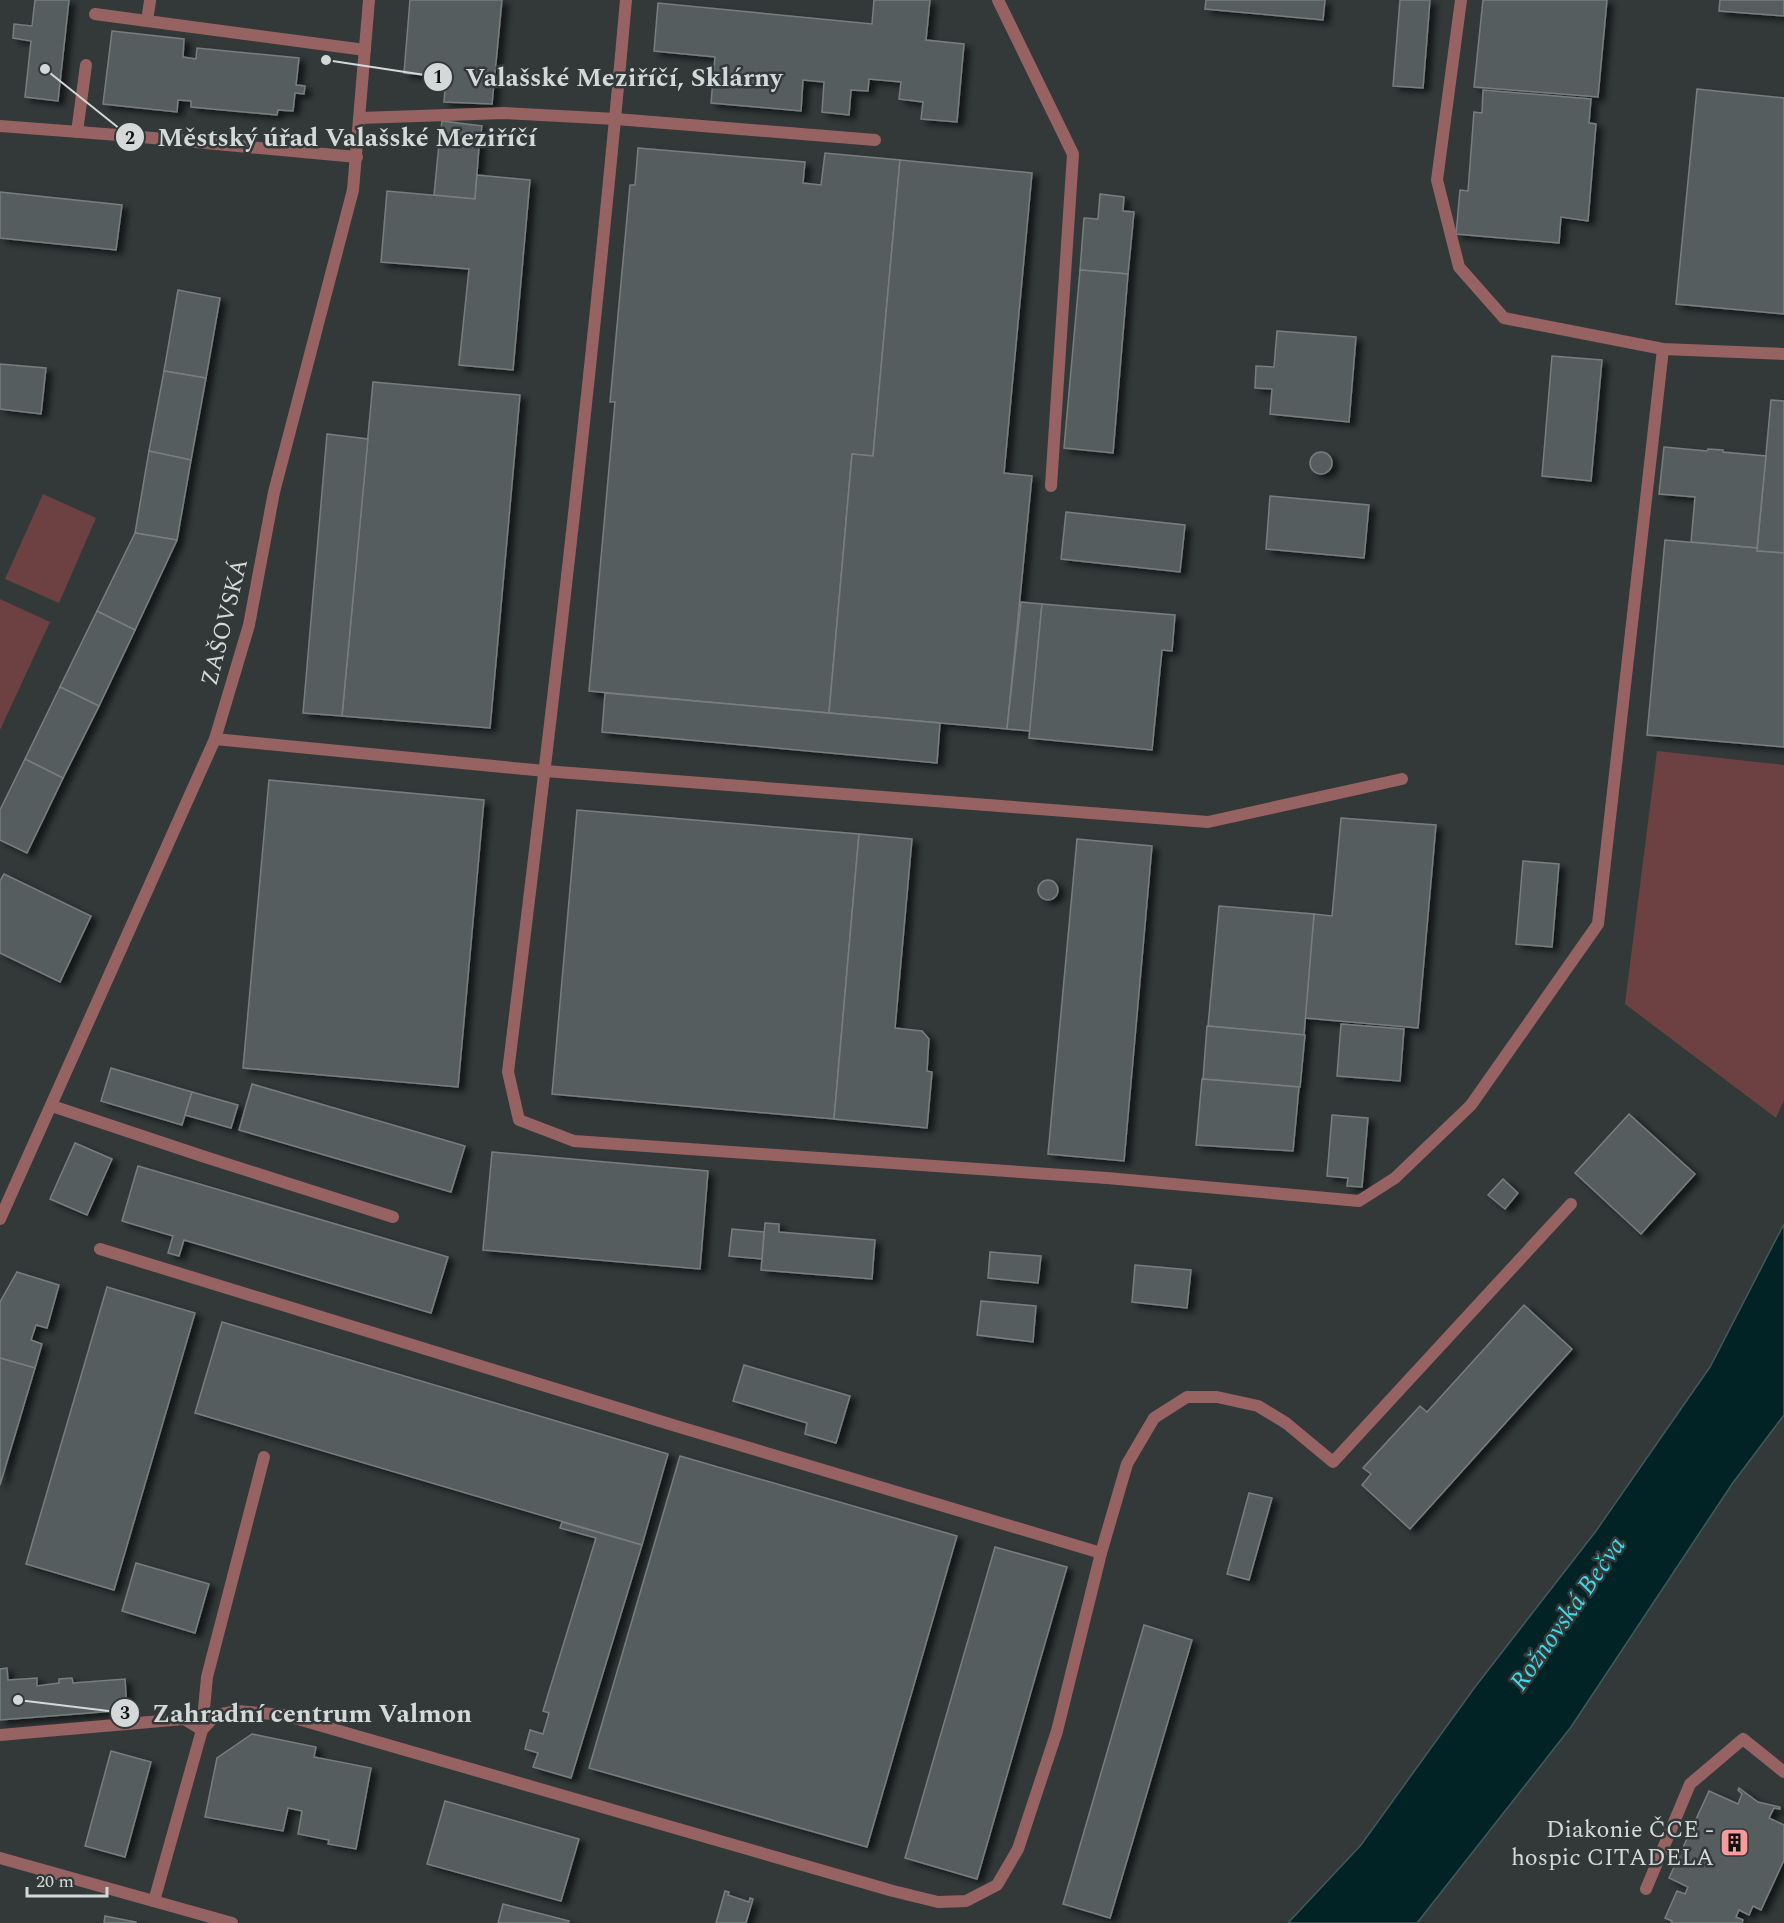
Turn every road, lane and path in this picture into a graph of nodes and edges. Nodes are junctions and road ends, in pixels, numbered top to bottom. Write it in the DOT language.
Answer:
graph roads {
  1 [pos="369,0"];
  2 [pos="626,0"];
  3 [pos="998,0"];
  4 [pos="1461,0"];
  5 [pos="150,1"];
  6 [pos="95,14"];
  7 [pos="147,21"];
  8 [pos="365,50"];
  9 [pos="86,65"];
  10 [pos="360,118"];
  11 [pos="616,119"];
  12 [pos="0,126"];
  13 [pos="77,132"];
  14 [pos="875,140"];
  15 [pos="357,157"];
  16 [pos="1663,349"];
  17 [pos="1784,354"];
  18 [pos="1051,486"];
  19 [pos="215,738"];
  20 [pos="545,771"];
  21 [pos="1402,779"];
  22 [pos="52,1106"];
  23 [pos="1571,1204"];
  24 [pos="393,1217"];
  25 [pos="0,1219"];
  26 [pos="100,1249"];
  27 [pos="264,1456"];
  28 [pos="1101,1553"];
  29 [pos="202,1730"];
  30 [pos="0,1735"];
  31 [pos="1784,1772"];
  32 [pos="0,1858"];
  33 [pos="1646,1889"];
  34 [pos="154,1901"];
  35 [pos="232,1923"];
  1 -- 8 [label="street, ZAŠOVSKÁ"];
  2 -- 11 [label="street"];
  3 -- 18 [label="street"];
  4 -- 16 [label="street"];
  5 -- 7 [label="street"];
  6 -- 7 [label="street"];
  7 -- 8 [label="street"];
  8 -- 10 [label="street, ZAŠOVSKÁ"];
  9 -- 13 [label="street"];
  10 -- 11 [label="street"];
  10 -- 15 [label="street, ZAŠOVSKÁ"];
  11 -- 14 [label="street"];
  11 -- 20 [label="street"];
  12 -- 13 [label="street"];
  13 -- 15 [label="street"];
  15 -- 19 [label="street, ZAŠOVSKÁ"];
  16 -- 17 [label="street"];
  16 -- 20 [label="street"];
  19 -- 20 [label="street"];
  19 -- 22 [label="street, ZAŠOVSKÁ"];
  20 -- 21 [label="street"];
  22 -- 24 [label="street"];
  22 -- 25 [label="street, ZAŠOVSKÁ"];
  23 -- 28 [label="street"];
  26 -- 28 [label="street"];
  27 -- 29 [label="street"];
  28 -- 29 [label="street"];
  29 -- 30 [label="street"];
  29 -- 34 [label="street"];
  31 -- 33 [label="street"];
  32 -- 34 [label="street"];
  34 -- 35 [label="street"];
}
